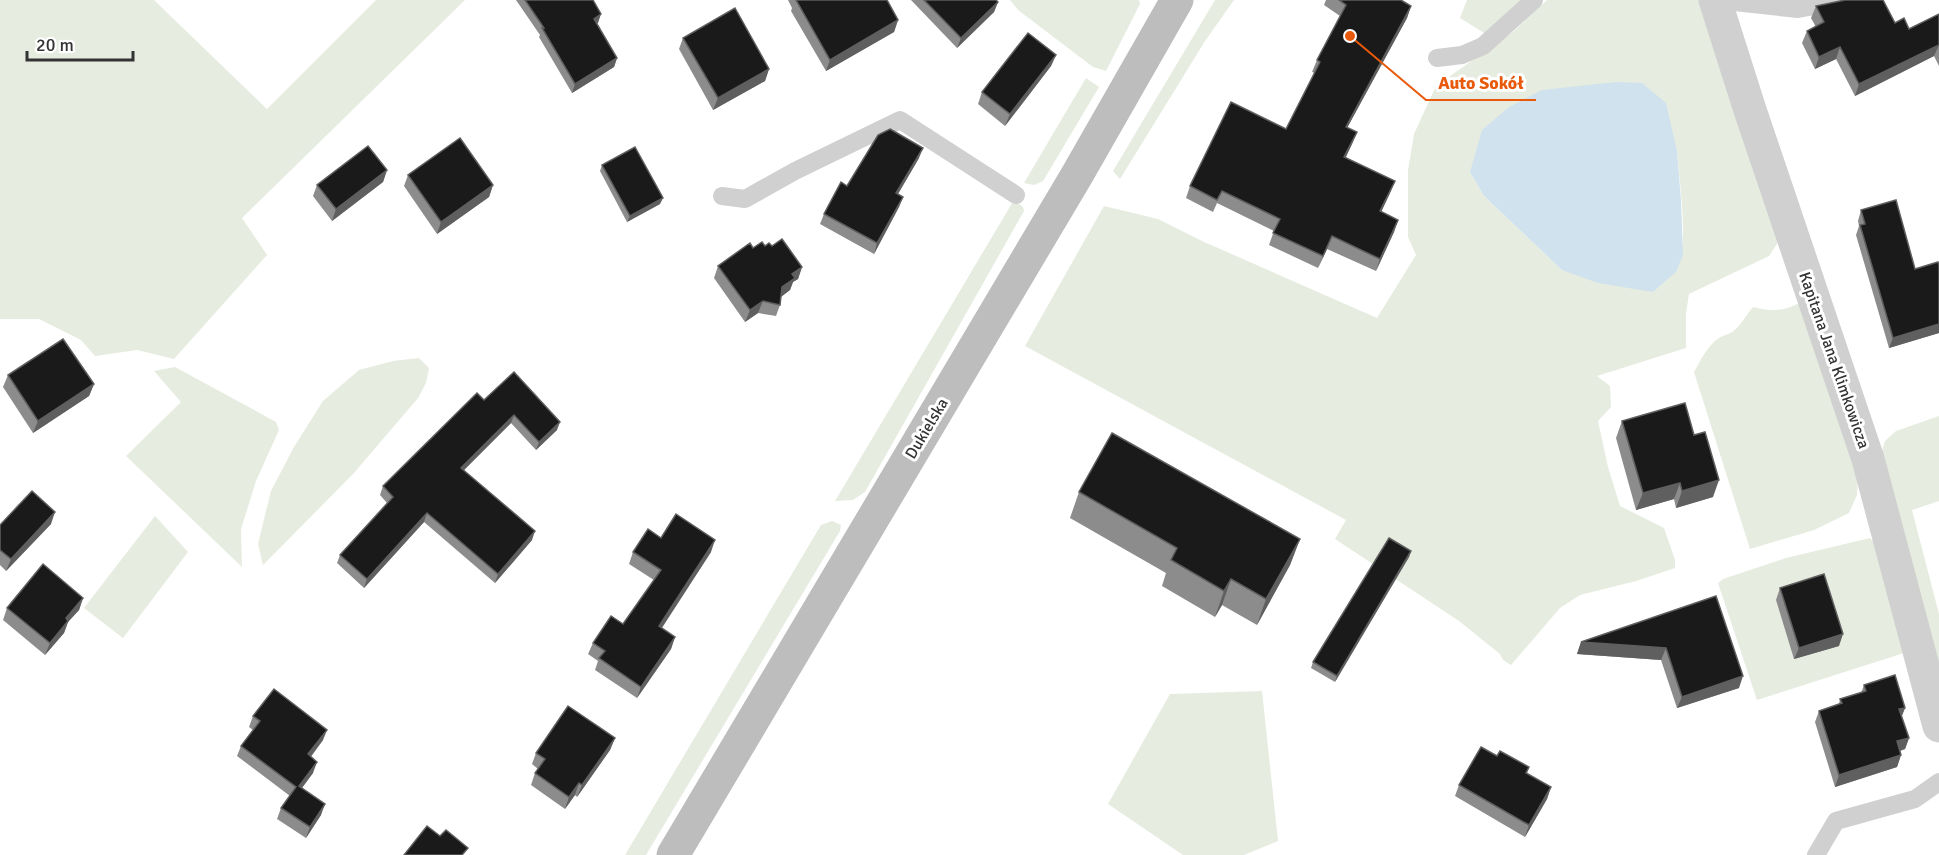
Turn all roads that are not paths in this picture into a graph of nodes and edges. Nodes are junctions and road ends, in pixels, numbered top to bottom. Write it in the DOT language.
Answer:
graph roads {
  1 [pos="1177,0"];
  2 [pos="1534,0"];
  3 [pos="1715,0"];
  4 [pos="1847,0"];
  5 [pos="1437,58"];
  6 [pos="1016,195"];
  7 [pos="722,196"];
  8 [pos="1939,726"];
  9 [pos="1939,782"];
  10 [pos="673,855"];
  11 [pos="1816,855"];
  1 -- 10 [label="main road, Dukielska"];
  2 -- 5 [label="lane"];
  3 -- 4 [label="lane"];
  3 -- 8 [label="street, Kapitana Jana Klimkowicza"];
  6 -- 7 [label="lane"];
  9 -- 11 [label="lane"];
}
